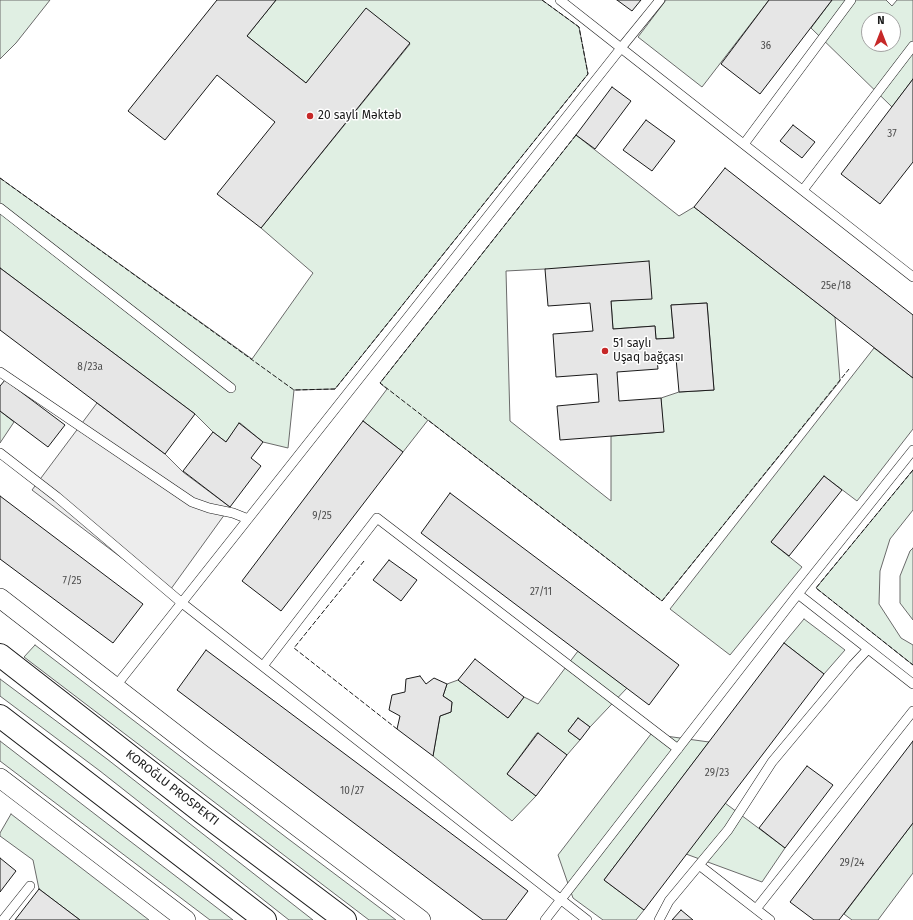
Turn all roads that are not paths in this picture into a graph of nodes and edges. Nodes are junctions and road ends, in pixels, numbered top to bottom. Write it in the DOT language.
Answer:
graph roads {
  1 [pos="560,0"];
  2 [pos="660,0"];
  3 [pos="851,0"];
  4 [pos="913,46"];
  5 [pos="621,48"];
  6 [pos="744,144"];
  7 [pos="803,190"];
  8 [pos="0,208"];
  9 [pos="913,277"];
  10 [pos="0,372"];
  11 [pos="231,388"];
  12 [pos="913,450"];
  13 [pos="0,453"];
  14 [pos="248,519"];
  15 [pos="798,594"];
  16 [pos="0,598"];
  17 [pos="182,603"];
  18 [pos="868,649"];
  19 [pos="0,655"];
  20 [pos="262,666"];
  21 [pos="913,684"];
  22 [pos="115,687"];
  23 [pos="913,711"];
  24 [pos="0,716"];
  25 [pos="678,749"];
  26 [pos="0,778"];
  27 [pos="698,865"];
  28 [pos="30,886"];
  29 [pos="561,900"];
  30 [pos="756,909"];
  31 [pos="3,920"];
  32 [pos="186,920"];
  33 [pos="265,920"];
  34 [pos="345,920"];
  35 [pos="421,920"];
  36 [pos="545,920"];
  37 [pos="587,920"];
  38 [pos="659,920"];
  39 [pos="770,920"];
  1 -- 5 [label="lane"];
  2 -- 5 [label="lane"];
  3 -- 6 [label="lane"];
  4 -- 7 [label="lane"];
  5 -- 6 [label="lane"];
  5 -- 14 [label="lane"];
  6 -- 7 [label="lane"];
  7 -- 9 [label="lane"];
  8 -- 11 [label="lane"];
  10 -- 14 [label="lane"];
  12 -- 15 [label="lane"];
  13 -- 17 [label="lane"];
  14 -- 17 [label="lane"];
  15 -- 18 [label="lane"];
  15 -- 25 [label="lane"];
  16 -- 22 [label="street"];
  17 -- 20 [label="lane"];
  17 -- 22 [label="lane"];
  18 -- 21 [label="lane"];
  18 -- 27 [label="lane"];
  19 -- 34 [label="main road, KOROĞLU PROSPEKTI"];
  20 -- 25 [label="lane"];
  20 -- 29 [label="lane"];
  22 -- 35 [label="street"];
  23 -- 30 [label="lane"];
  24 -- 33 [label="main road"];
  25 -- 29 [label="lane"];
  26 -- 32 [label="street"];
  27 -- 30 [label="lane"];
  27 -- 38 [label="lane"];
  28 -- 31 [label="lane"];
  29 -- 36 [label="lane"];
  29 -- 37 [label="lane"];
  30 -- 39 [label="lane"];
}
